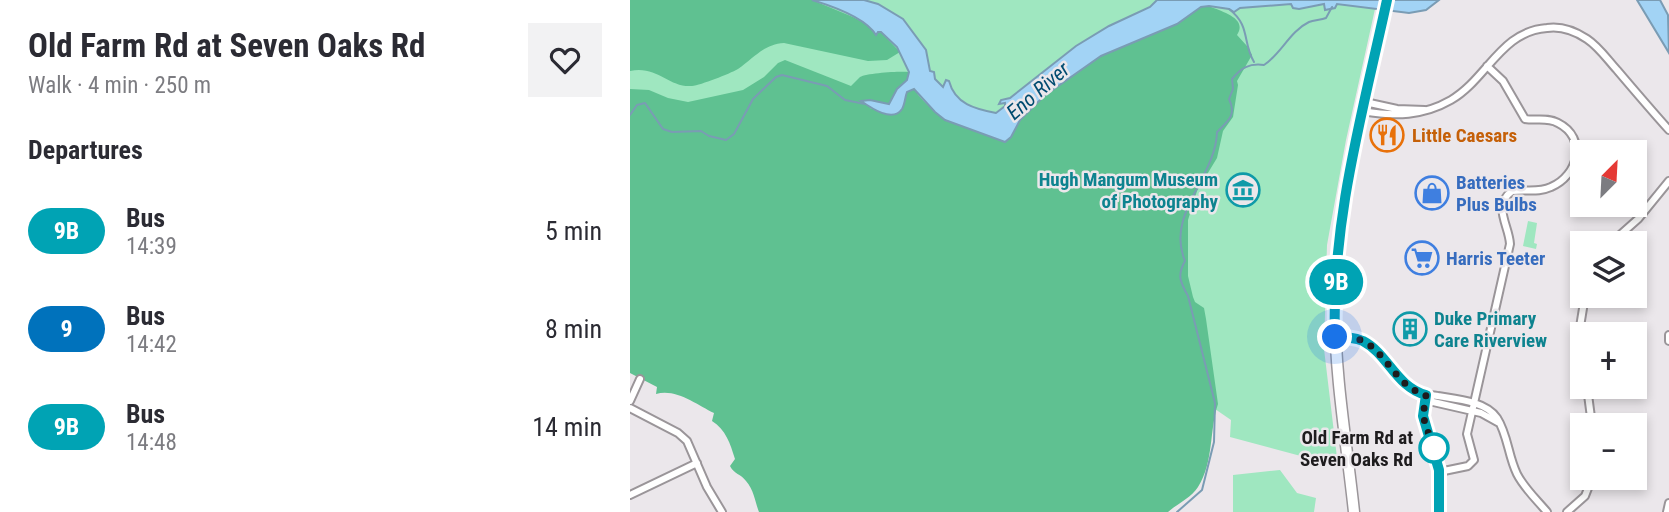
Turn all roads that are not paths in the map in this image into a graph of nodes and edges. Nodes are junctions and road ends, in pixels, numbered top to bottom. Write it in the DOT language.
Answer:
graph roads {
  1 [pos="1387,0"];
  2 [pos="1487,66"];
  3 [pos="1364,106"];
  4 [pos="1669,130"];
  5 [pos="1669,181"];
  6 [pos="1624,231"];
  7 [pos="1669,335"];
  8 [pos="1335,337"];
  9 [pos="1669,341"];
  10 [pos="640,379"];
  11 [pos="1426,395"];
  12 [pos="630,401"];
  13 [pos="1473,407"];
  14 [pos="630,408"];
  15 [pos="697,463"];
  16 [pos="1439,472"];
  17 [pos="1587,490"];
  18 [pos="630,495"];
  19 [pos="1669,503"];
  20 [pos="722,512"];
  21 [pos="1354,512"];
  22 [pos="1439,512"];
  23 [pos="1547,512"];
  24 [pos="1567,512"];
  25 [pos="1667,512"];
  1 -- 3 [label="highway"];
  2 -- 3 [label="street"];
  2 -- 4 [label="street"];
  2 -- 13 [label="street"];
  3 -- 8 [label="highway"];
  5 -- 6 [label="street"];
  7 -- 9 [label="street"];
  8 -- 11 [label="street"];
  8 -- 21 [label="highway"];
  10 -- 12 [label="street"];
  11 -- 13 [label="street"];
  11 -- 16 [label="street"];
  13 -- 16 [label="street"];
  13 -- 23 [label="street"];
  14 -- 15 [label="street"];
  15 -- 18 [label="street"];
  15 -- 20 [label="street"];
  16 -- 22 [label="street"];
  17 -- 24 [label="street"];
  19 -- 25 [label="street"];
}
